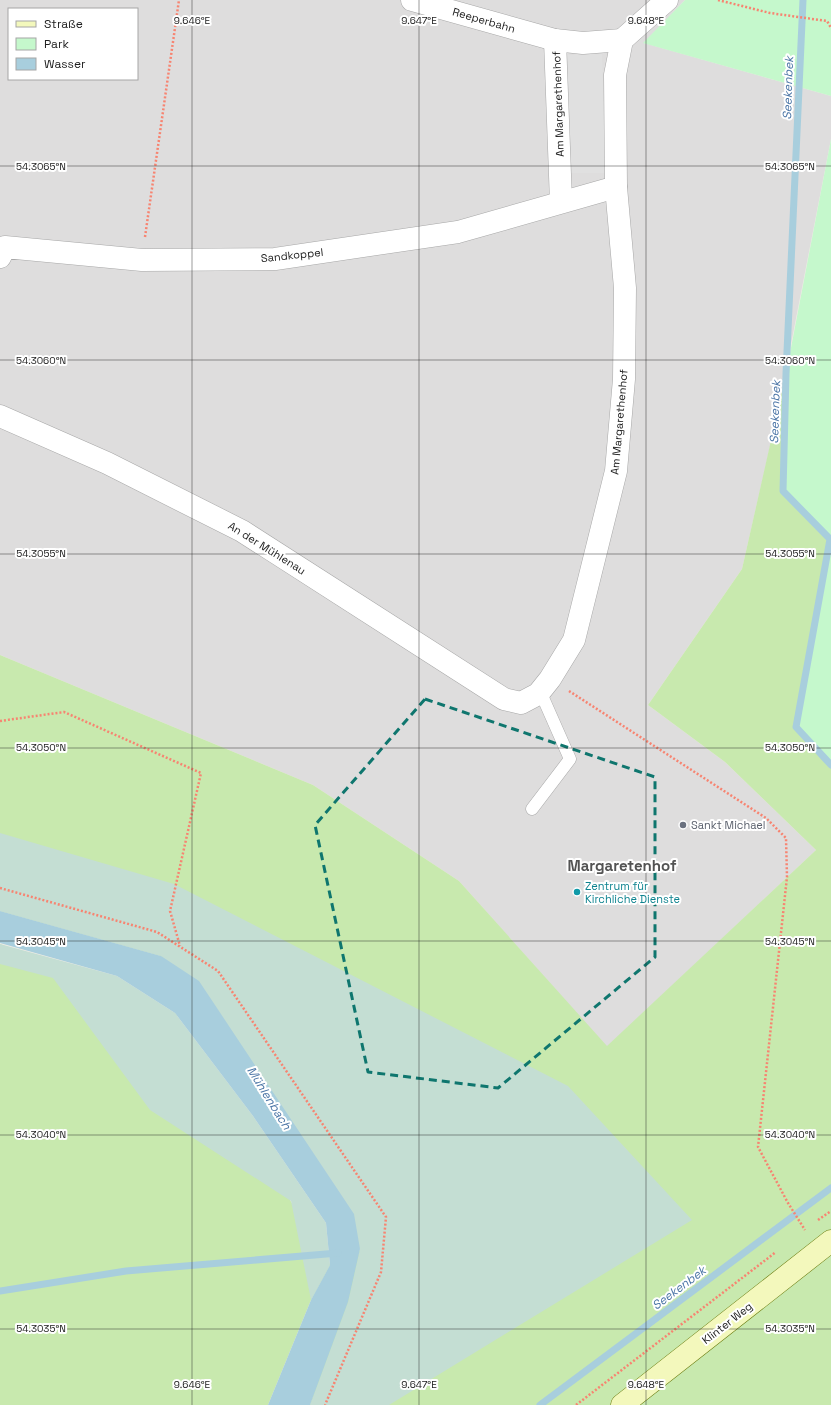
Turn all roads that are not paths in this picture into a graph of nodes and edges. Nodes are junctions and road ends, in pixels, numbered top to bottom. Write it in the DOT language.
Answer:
graph roads {
  1 [pos="412,0"];
  2 [pos="667,0"];
  3 [pos="555,40"];
  4 [pos="622,40"];
  5 [pos="616,186"];
  6 [pos="561,202"];
  7 [pos="3,252"];
  8 [pos="0,416"];
  9 [pos="545,685"];
  10 [pos="520,703"];
  11 [pos="532,809"];
  12 [pos="831,1241"];
  13 [pos="622,1405"];
  1 -- 3 [label="street, Reeperbahn"];
  2 -- 4 [label="street"];
  3 -- 4 [label="street, Am Margarethenhof"];
  3 -- 6 [label="street, Am Margarethenhof"];
  4 -- 5 [label="street, Am Margarethenhof"];
  5 -- 6 [label="street"];
  5 -- 9 [label="street, Am Margarethenhof"];
  6 -- 7 [label="street, Sandkoppel"];
  8 -- 10 [label="street, An der Mühlenau"];
  9 -- 10 [label="street, Am Margarethenhof"];
  9 -- 11 [label="lane"];
  12 -- 13 [label="street, Klinter Weg"];
}
